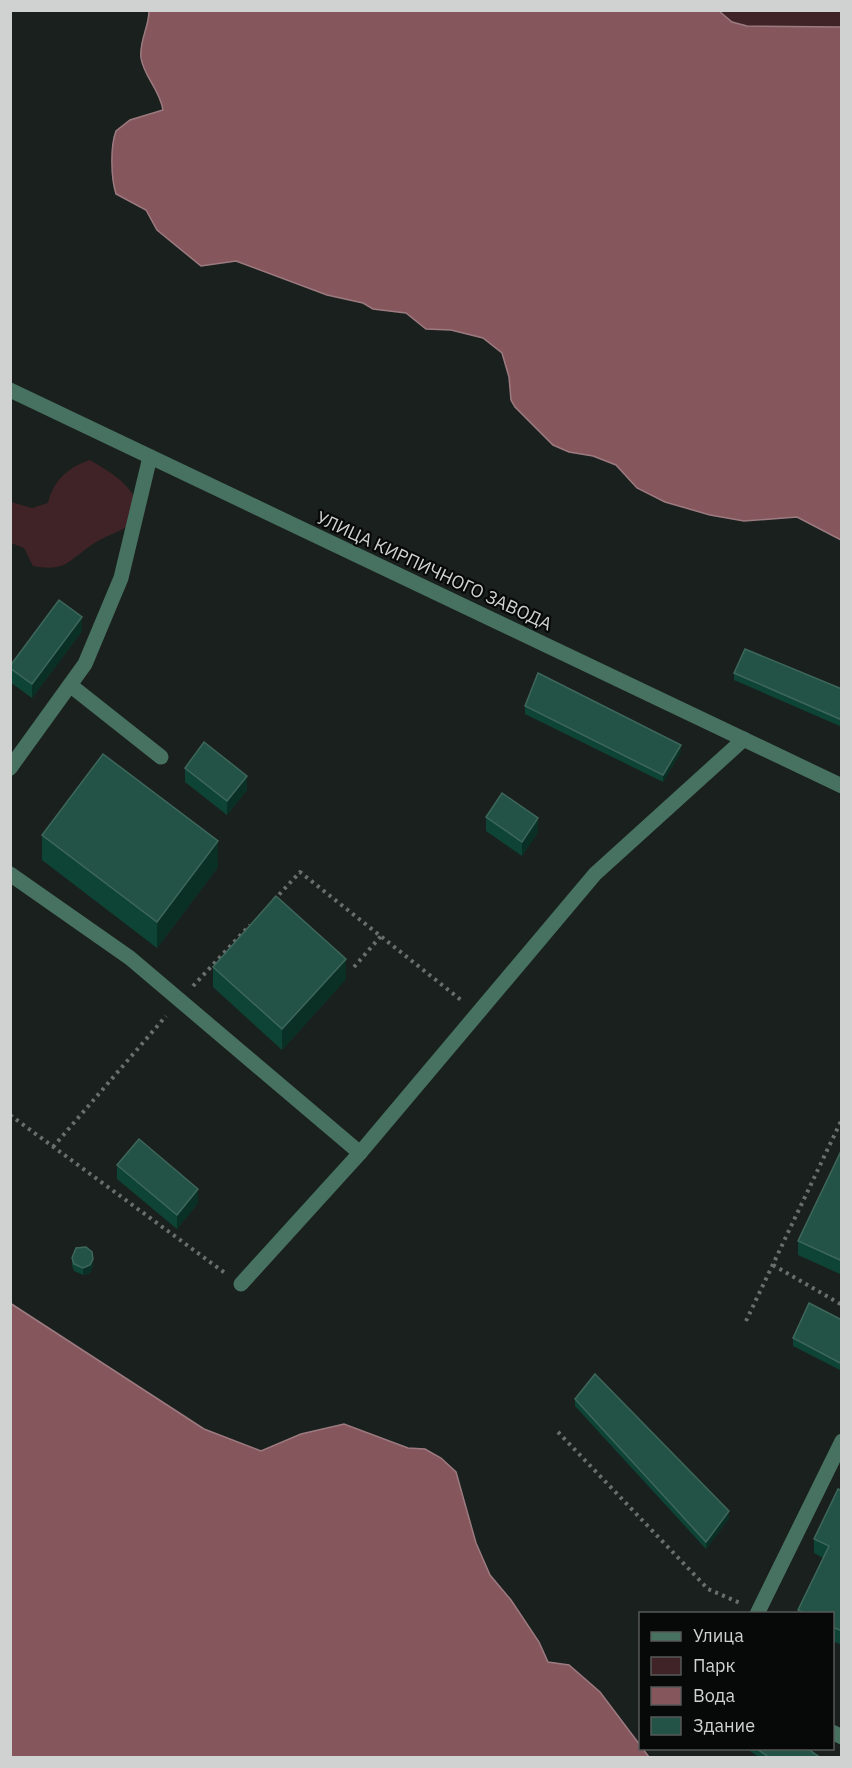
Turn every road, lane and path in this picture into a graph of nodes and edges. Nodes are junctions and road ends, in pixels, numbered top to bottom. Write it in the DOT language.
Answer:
graph roads {
  1 [pos="10,390"];
  2 [pos="150,457"];
  3 [pos="70,685"];
  4 [pos="744,739"];
  5 [pos="161,758"];
  6 [pos="10,768"];
  7 [pos="842,786"];
  8 [pos="10,874"];
  9 [pos="268,906"];
  10 [pos="252,923"];
  11 [pos="381,936"];
  12 [pos="354,967"];
  13 [pos="180,1000"];
  14 [pos="478,1013"];
  15 [pos="10,1115"];
  16 [pos="842,1119"];
  17 [pos="53,1147"];
  18 [pos="360,1153"];
  19 [pos="773,1265"];
  20 [pos="241,1284"];
  21 [pos="842,1305"];
  22 [pos="746,1321"];
  23 [pos="558,1432"];
  24 [pos="842,1441"];
  25 [pos="757,1612"];
  1 -- 2 [label="street, УЛИЦА КИРПИЧНОГО ЗАВОДА"];
  2 -- 3 [label="street"];
  2 -- 4 [label="street, УЛИЦА КИРПИЧНОГО ЗАВОДА"];
  3 -- 5 [label="street"];
  3 -- 6 [label="street"];
  4 -- 7 [label="street, УЛИЦА КИРПИЧНОГО ЗАВОДА"];
  4 -- 14 [label="street"];
  8 -- 13 [label="street"];
  9 -- 11 [label="path"];
  10 -- 13 [label="path"];
  11 -- 12 [label="path"];
  11 -- 14 [label="path"];
  13 -- 17 [label="path"];
  13 -- 18 [label="street"];
  14 -- 18 [label="street"];
  15 -- 17 [label="path"];
  16 -- 19 [label="path"];
  17 -- 20 [label="path"];
  18 -- 20 [label="street"];
  19 -- 21 [label="path"];
  19 -- 22 [label="path"];
  23 -- 25 [label="path"];
  24 -- 25 [label="street"];
}
